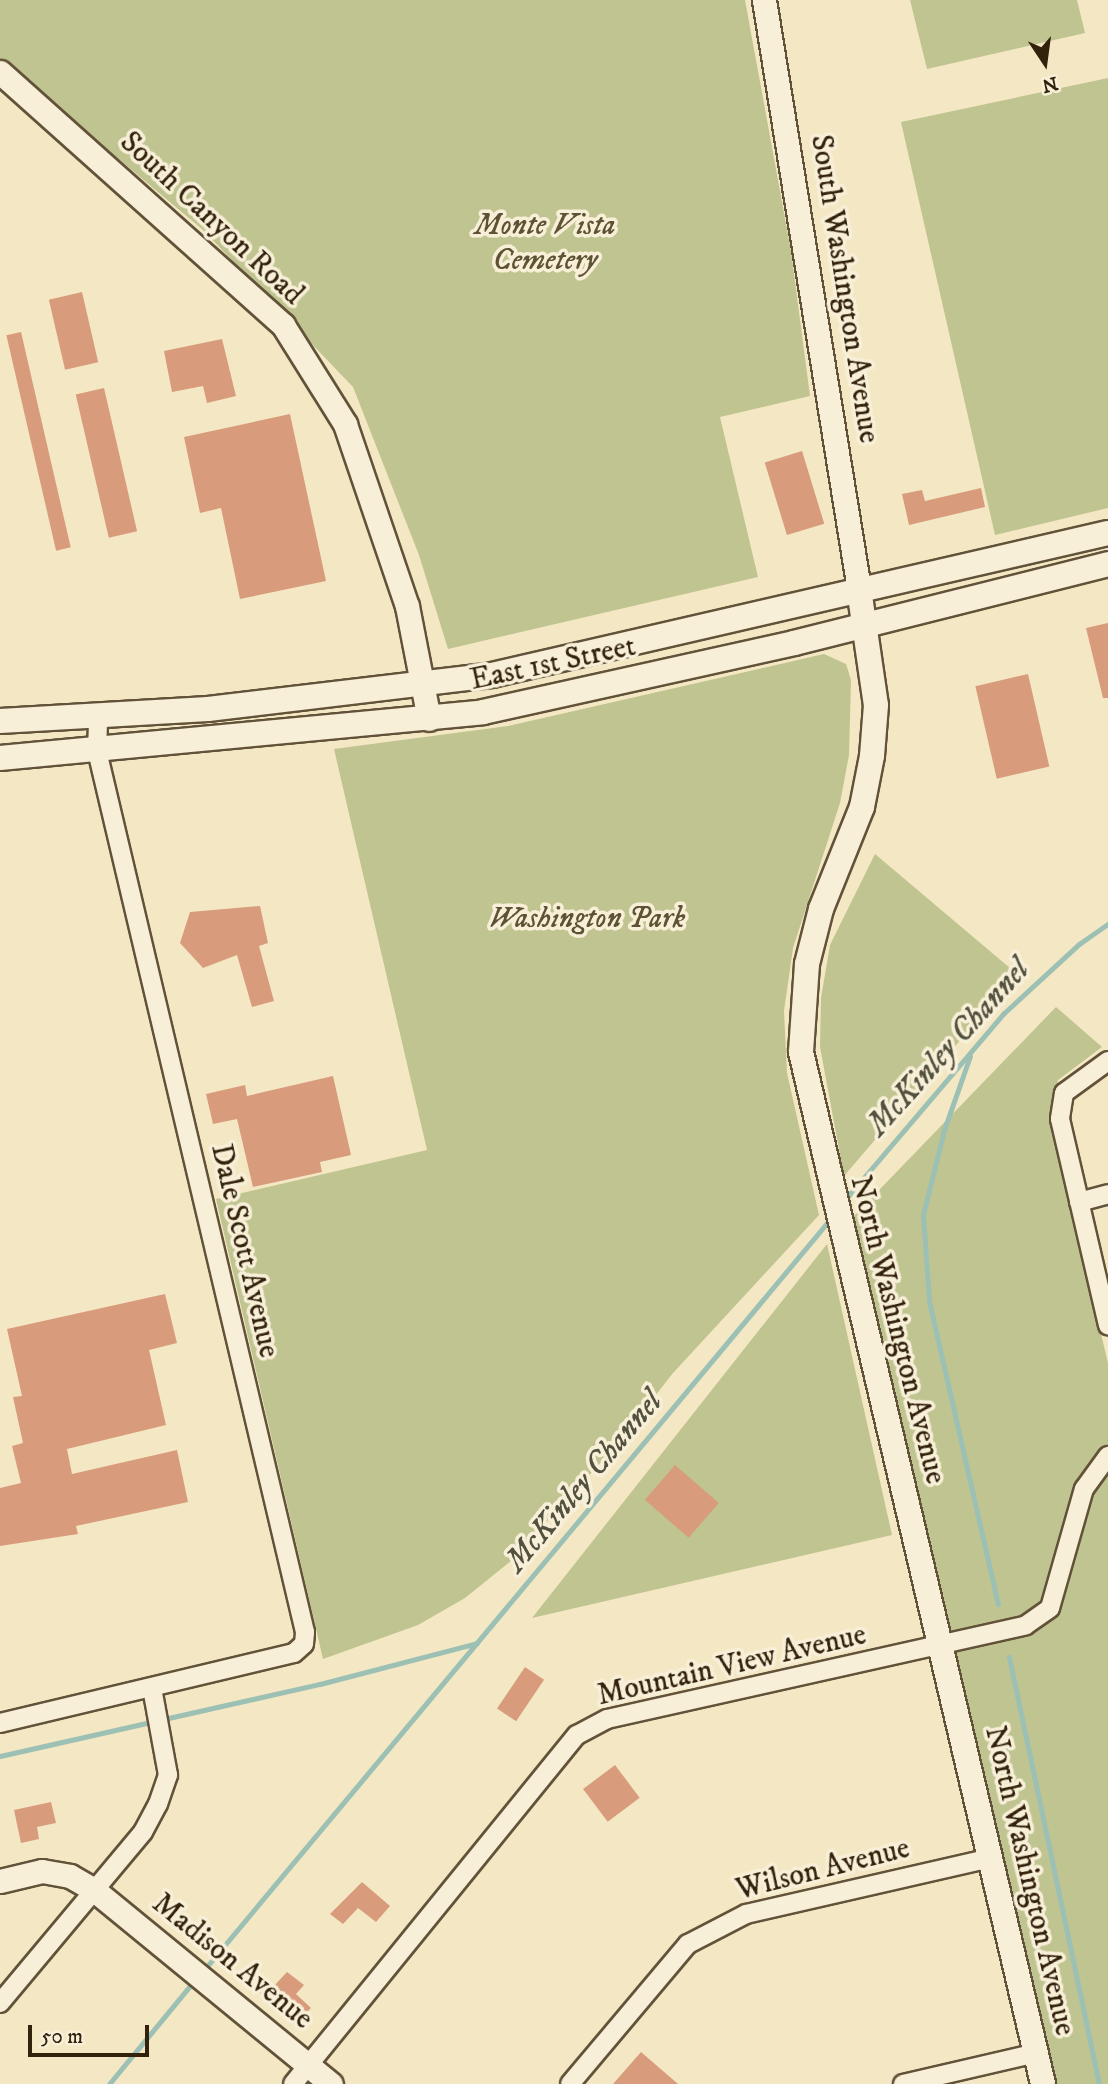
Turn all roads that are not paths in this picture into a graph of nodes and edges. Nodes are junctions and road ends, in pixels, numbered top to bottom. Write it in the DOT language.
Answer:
graph roads {
  1 [pos="764,0"];
  2 [pos="0,72"];
  3 [pos="1108,533"];
  4 [pos="1108,564"];
  5 [pos="859,589"];
  6 [pos="866,624"];
  7 [pos="425,685"];
  8 [pos="97,715"];
  9 [pos="429,719"];
  10 [pos="0,721"];
  11 [pos="97,751"];
  12 [pos="0,758"];
  13 [pos="1108,1061"];
  14 [pos="1108,1194"];
  15 [pos="1079,1202"];
  16 [pos="1108,1326"];
  17 [pos="1108,1456"];
  18 [pos="942,1647"];
  19 [pos="152,1688"];
  20 [pos="0,1723"];
  21 [pos="990,1858"];
  22 [pos="0,1881"];
  23 [pos="94,1890"];
  24 [pos="0,2003"];
  25 [pos="1036,2053"];
  26 [pos="309,2065"];
  27 [pos="293,2084"];
  28 [pos="331,2084"];
  29 [pos="570,2084"];
  30 [pos="903,2084"];
  31 [pos="1043,2084"];
  1 -- 5 [label="street, South Washington Avenue"];
  2 -- 7 [label="street, South Canyon Road"];
  3 -- 5 [label="main road, East 1st Street"];
  4 -- 6 [label="main road, East 1st Street"];
  5 -- 6 [label="main road, North Washington Avenue"];
  5 -- 7 [label="main road, East 1st Street"];
  6 -- 9 [label="main road, East 1st Street"];
  6 -- 18 [label="main road, North Washington Avenue"];
  7 -- 8 [label="main road, East 1st Street"];
  7 -- 9 [label="street, South Canyon Road"];
  8 -- 10 [label="main road, East 1st Street"];
  8 -- 11 [label="street, Dale Scott Avenue"];
  9 -- 11 [label="main road, East 1st Street"];
  11 -- 12 [label="main road, East 1st Street"];
  11 -- 19 [label="street, Dale Scott Avenue"];
  13 -- 15 [label="street"];
  14 -- 15 [label="street"];
  15 -- 16 [label="street"];
  17 -- 18 [label="street, Mountain View Avenue"];
  18 -- 21 [label="main road, North Washington Avenue"];
  18 -- 26 [label="street, Mountain View Avenue"];
  19 -- 20 [label="street, Dale Scott Avenue"];
  19 -- 23 [label="street"];
  21 -- 25 [label="main road, North Washington Avenue"];
  21 -- 29 [label="street, Wilson Avenue"];
  22 -- 23 [label="street, Madison Avenue"];
  23 -- 24 [label="street"];
  23 -- 26 [label="street, Madison Avenue"];
  25 -- 30 [label="street"];
  25 -- 31 [label="main road, North Washington Avenue"];
  26 -- 27 [label="street, Mountain View Avenue"];
  26 -- 28 [label="street, Madison Avenue"];
}
